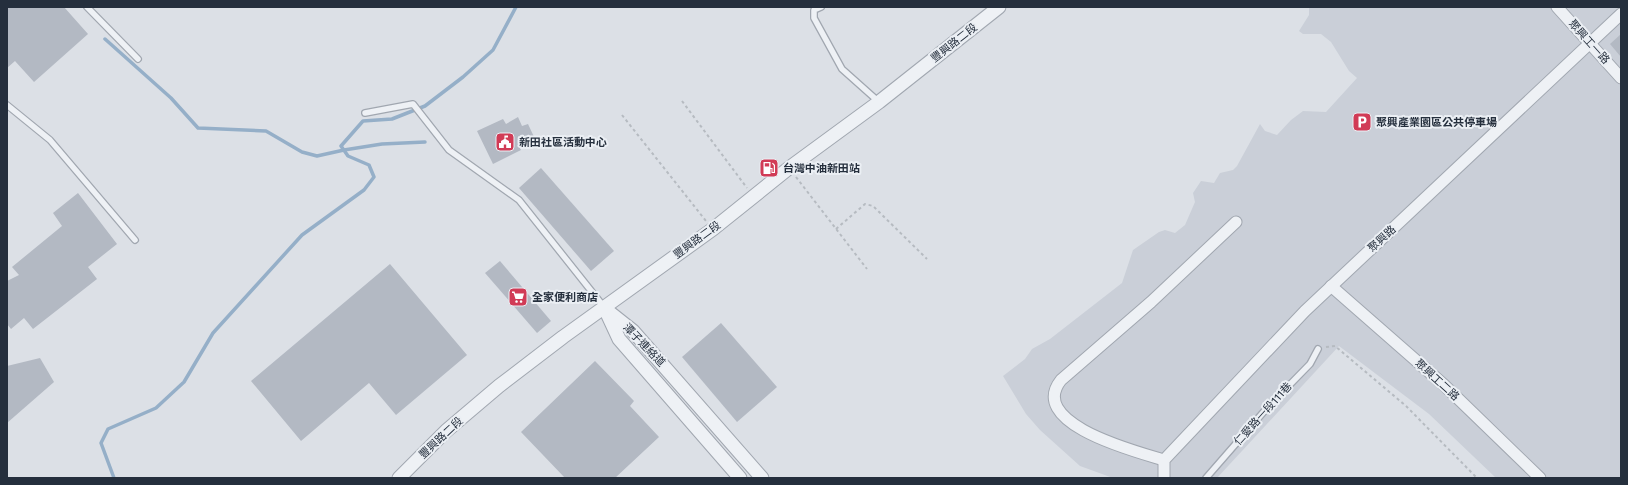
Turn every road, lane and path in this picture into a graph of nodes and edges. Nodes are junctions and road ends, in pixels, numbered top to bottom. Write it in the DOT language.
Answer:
graph roads {
  1 [pos="87,7"];
  2 [pos="821,7"];
  3 [pos="999,7"];
  4 [pos="1557,7"];
  5 [pos="1621,14"];
  6 [pos="1591,44"];
  7 [pos="138,59"];
  8 [pos="1621,78"];
  9 [pos="682,101"];
  10 [pos="879,102"];
  11 [pos="7,105"];
  12 [pos="365,113"];
  13 [pos="622,115"];
  14 [pos="789,168"];
  15 [pos="753,197"];
  16 [pos="1236,222"];
  17 [pos="713,229"];
  18 [pos="836,229"];
  19 [pos="135,240"];
  20 [pos="927,260"];
  21 [pos="867,269"];
  22 [pos="1331,286"];
  23 [pos="604,308"];
  24 [pos="1318,349"];
  25 [pos="1164,460"];
  26 [pos="399,478"];
  27 [pos="740,478"];
  28 [pos="762,478"];
  29 [pos="1164,478"];
  30 [pos="1206,478"];
  31 [pos="1477,478"];
  32 [pos="1540,478"];
  1 -- 7 [label="lane"];
  2 -- 10 [label="lane"];
  3 -- 10 [label="street, 豐興路二段"];
  4 -- 6 [label="street, 聚興工一路"];
  5 -- 6 [label="street, 聚興路"];
  6 -- 8 [label="street, 聚興工一路"];
  6 -- 22 [label="street, 聚興路"];
  9 -- 15 [label="path"];
  10 -- 14 [label="street, 豐興路二段"];
  11 -- 19 [label="lane"];
  12 -- 23 [label="lane"];
  13 -- 17 [label="path"];
  14 -- 15 [label="street, 豐興路二段"];
  14 -- 18 [label="path"];
  15 -- 17 [label="street, 豐興路二段"];
  16 -- 25 [label="street"];
  17 -- 23 [label="street, 豐興路二段"];
  18 -- 20 [label="path"];
  18 -- 21 [label="path"];
  22 -- 25 [label="street, 聚興路"];
  22 -- 32 [label="street, 聚興工二路"];
  23 -- 26 [label="street, 豐興路二段"];
  23 -- 27 [label="street, 潭子連絡道"];
  23 -- 28 [label="street, 潭子連絡道"];
  24 -- 30 [label="lane, 仁愛路一段111巷"];
  24 -- 31 [label="path"];
  25 -- 29 [label="street"];
}
